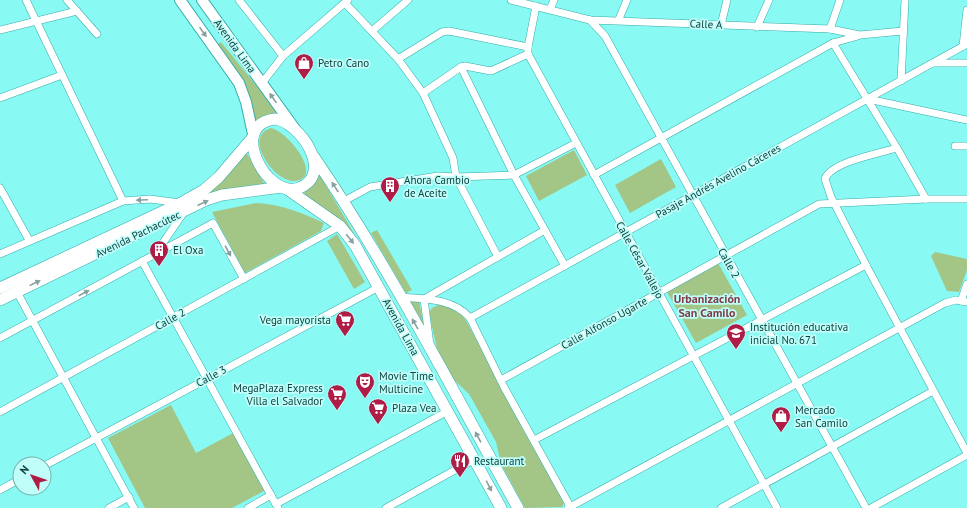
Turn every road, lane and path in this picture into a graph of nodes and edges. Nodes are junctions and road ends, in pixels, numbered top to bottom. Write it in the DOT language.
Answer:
graph roads {
  1 [pos="26,0"];
  2 [pos="67,0"];
  3 [pos="180,0"];
  4 [pos="202,0"];
  5 [pos="239,0"];
  6 [pos="408,0"];
  7 [pos="511,0"];
  8 [pos="554,0"];
  9 [pos="627,0"];
  10 [pos="727,0"];
  11 [pos="768,0"];
  12 [pos="840,0"];
  13 [pos="905,0"];
  14 [pos="346,1"];
  15 [pos="536,6"];
  16 [pos="550,10"];
  17 [pos="967,10"];
  18 [pos="78,11"];
  19 [pos="619,19"];
  20 [pos="36,20"];
  21 [pos="590,20"];
  22 [pos="721,25"];
  23 [pos="757,27"];
  24 [pos="830,29"];
  25 [pos="0,30"];
  26 [pos="372,31"];
  27 [pos="903,31"];
  28 [pos="97,34"];
  29 [pos="860,35"];
  30 [pos="833,43"];
  31 [pos="965,45"];
  32 [pos="528,50"];
  33 [pos="283,56"];
  34 [pos="398,59"];
  35 [pos="932,63"];
  36 [pos="967,63"];
  37 [pos="460,67"];
  38 [pos="62,74"];
  39 [pos="901,81"];
  40 [pos="262,83"];
  41 [pos="423,92"];
  42 [pos="0,98"];
  43 [pos="868,99"];
  44 [pos="967,120"];
  45 [pos="296,130"];
  46 [pos="253,136"];
  47 [pos="660,138"];
  48 [pos="576,143"];
  49 [pos="955,146"];
  50 [pos="967,146"];
  51 [pos="897,148"];
  52 [pos="314,157"];
  53 [pos="514,175"];
  54 [pos="594,175"];
  55 [pos="456,177"];
  56 [pos="0,188"];
  57 [pos="284,188"];
  58 [pos="692,196"];
  59 [pos="926,199"];
  60 [pos="967,199"];
  61 [pos="123,201"];
  62 [pos="344,201"];
  63 [pos="836,205"];
  64 [pos="183,207"];
  65 [pos="340,226"];
  66 [pos="545,230"];
  67 [pos="625,232"];
  68 [pos="29,240"];
  69 [pos="0,254"];
  70 [pos="154,254"];
  71 [pos="498,257"];
  72 [pos="726,257"];
  73 [pos="142,261"];
  74 [pos="866,265"];
  75 [pos="565,266"];
  76 [pos="244,279"];
  77 [pos="967,284"];
  78 [pos="379,287"];
  79 [pos="0,288"];
  80 [pos="17,292"];
  81 [pos="659,293"];
  82 [pos="400,298"];
  83 [pos="424,299"];
  84 [pos="0,300"];
  85 [pos="964,302"];
  86 [pos="173,318"];
  87 [pos="470,318"];
  88 [pos="761,319"];
  89 [pos="32,320"];
  90 [pos="898,328"];
  91 [pos="0,338"];
  92 [pos="431,351"];
  93 [pos="693,356"];
  94 [pos="64,377"];
  95 [pos="206,378"];
  96 [pos="500,380"];
  97 [pos="797,383"];
  98 [pos="933,391"];
  99 [pos="448,411"];
  100 [pos="0,412"];
  101 [pos="728,420"];
  102 [pos="96,437"];
  103 [pos="534,440"];
  104 [pos="832,447"];
  105 [pos="967,454"];
  106 [pos="475,459"];
  107 [pos="52,462"];
  108 [pos="12,483"];
  109 [pos="764,484"];
  110 [pos="0,490"];
  111 [pos="271,495"];
  112 [pos="129,497"];
  113 [pos="277,506"];
  114 [pos="109,508"];
  115 [pos="134,508"];
  116 [pos="248,508"];
  117 [pos="386,508"];
  118 [pos="500,508"];
  119 [pos="518,508"];
  120 [pos="570,508"];
  121 [pos="721,508"];
  122 [pos="777,508"];
  123 [pos="866,508"];
  124 [pos="872,508"];
  1 -- 20 [label="street"];
  2 -- 18 [label="street"];
  3 -- 46 [label="main road, Avenida Lima, one-way"];
  4 -- 40 [label="main road, Avenida Lima"];
  5 -- 33 [label="street"];
  6 -- 26 [label="street"];
  7 -- 15 [label="street, Calle A"];
  8 -- 16 [label="street"];
  9 -- 19 [label="street"];
  10 -- 22 [label="street"];
  11 -- 23 [label="street"];
  12 -- 24 [label="street"];
  13 -- 27 [label="street"];
  14 -- 26 [label="street"];
  14 -- 33 [label="street"];
  15 -- 16 [label="street, Calle A"];
  15 -- 32 [label="street"];
  16 -- 21 [label="street, Calle A"];
  17 -- 31 [label="street"];
  18 -- 20 [label="street"];
  18 -- 28 [label="street"];
  19 -- 21 [label="street, Calle A"];
  19 -- 22 [label="street, Calle A"];
  20 -- 25 [label="street"];
  20 -- 38 [label="street"];
  21 -- 47 [label="street, Calle 2"];
  22 -- 23 [label="street, Calle A"];
  23 -- 24 [label="street, Calle A"];
  24 -- 29 [label="street, Calle A"];
  26 -- 34 [label="street"];
  27 -- 29 [label="street, Calle A"];
  27 -- 39 [label="street"];
  29 -- 30 [label="street"];
  30 -- 43 [label="street"];
  30 -- 47 [label="street"];
  31 -- 35 [label="street, Pasaje Andrés Avelino Cáceres"];
  32 -- 34 [label="street"];
  32 -- 37 [label="street"];
  32 -- 48 [label="street, Calle César Vallejo"];
  33 -- 40 [label="street"];
  34 -- 41 [label="street"];
  35 -- 36 [label="street"];
  35 -- 39 [label="street, Pasaje Andrés Avelino Cáceres"];
  37 -- 41 [label="street"];
  37 -- 53 [label="street"];
  38 -- 42 [label="street"];
  38 -- 61 [label="street"];
  39 -- 43 [label="street, Pasaje Andrés Avelino Cáceres"];
  45 -- 40 [label="main road, Avenida Lima, one-way"];
  41 -- 55 [label="street"];
  43 -- 44 [label="street"];
  43 -- 51 [label="street"];
  43 -- 58 [label="street, Pasaje Andrés Avelino Cáceres"];
  45 -- 46 [label="main road"];
  45 -- 52 [label="main road"];
  46 -- 57 [label="main road"];
  46 -- 64 [label="main road, Avenida Pachacútec"];
  47 -- 54 [label="street"];
  47 -- 58 [label="street, Calle 2"];
  48 -- 53 [label="street"];
  48 -- 54 [label="street, Calle César Vallejo"];
  49 -- 50 [label="street"];
  51 -- 59 [label="street"];
  51 -- 63 [label="street"];
  52 -- 57 [label="main road"];
  62 -- 52 [label="main road, Avenida Lima, one-way"];
  53 -- 55 [label="street"];
  53 -- 66 [label="street"];
  54 -- 67 [label="street, Calle César Vallejo"];
  55 -- 62 [label="street"];
  55 -- 71 [label="street"];
  56 -- 68 [label="street"];
  64 -- 57 [label="main road, Avenida Pachacútec, one-way"];
  57 -- 65 [label="main road, Avenida Lima"];
  58 -- 67 [label="street, Pasaje Andrés Avelino Cáceres"];
  58 -- 72 [label="street, Calle 2"];
  59 -- 60 [label="street, Calle Alfonso Ugarte"];
  59 -- 63 [label="street, Calle Alfonso Ugarte"];
  64 -- 61 [label="street, Avenida Pachacútec, one-way"];
  61 -- 68 [label="street, Avenida Pachacútec"];
  62 -- 82 [label="main road, Avenida Lima"];
  63 -- 72 [label="street, Calle Alfonso Ugarte"];
  63 -- 74 [label="street"];
  64 -- 70 [label="street"];
  64 -- 79 [label="main road, Avenida Pachacútec"];
  80 -- 64 [label="main road, Avenida Pachacútec, one-way"];
  65 -- 76 [label="street, Calle 2"];
  65 -- 78 [label="main road, Avenida Lima, one-way"];
  66 -- 71 [label="street"];
  66 -- 75 [label="street"];
  67 -- 75 [label="street, Pasaje Andrés Avelino Cáceres"];
  67 -- 81 [label="street, Calle César Vallejo"];
  68 -- 69 [label="street, Avenida Pachacútec"];
  70 -- 73 [label="street"];
  70 -- 76 [label="street, one-way"];
  71 -- 83 [label="street"];
  72 -- 81 [label="street, Calle Alfonso Ugarte"];
  72 -- 88 [label="street, Calle 2"];
  73 -- 86 [label="street"];
  89 -- 73 [label="street, one-way"];
  74 -- 88 [label="street"];
  74 -- 90 [label="street"];
  75 -- 87 [label="street, Pasaje Andrés Avelino Cáceres"];
  76 -- 86 [label="street, Calle 2"];
  77 -- 85 [label="street"];
  78 -- 95 [label="street, Calle 3"];
  78 -- 99 [label="main road, Avenida Lima"];
  80 -- 84 [label="main road, Avenida Pachacútec"];
  80 -- 89 [label="street"];
  81 -- 93 [label="street, Calle César Vallejo"];
  81 -- 96 [label="street, Calle Alfonso Ugarte"];
  82 -- 83 [label="street, Avenida Lima"];
  92 -- 82 [label="main road, Avenida Lima, one-way"];
  83 -- 87 [label="street, Avenida Lima"];
  83 -- 92 [label="street"];
  85 -- 90 [label="street"];
  86 -- 94 [label="street, Calle 2"];
  86 -- 95 [label="street"];
  87 -- 96 [label="street, Avenida Lima"];
  88 -- 93 [label="street"];
  88 -- 97 [label="street, Calle 2"];
  89 -- 91 [label="street"];
  89 -- 94 [label="street"];
  90 -- 97 [label="street"];
  90 -- 98 [label="street"];
  119 -- 92 [label="main road, Avenida Lima, one-way"];
  93 -- 101 [label="street, Calle César Vallejo"];
  93 -- 103 [label="street"];
  94 -- 100 [label="street, Calle 2"];
  94 -- 102 [label="street"];
  95 -- 102 [label="street, Calle 3"];
  95 -- 111 [label="street"];
  96 -- 103 [label="street, Avenida Lima"];
  97 -- 101 [label="street"];
  97 -- 104 [label="street, Calle 2"];
  98 -- 104 [label="street"];
  98 -- 105 [label="street"];
  99 -- 106 [label="main road, Avenida Lima"];
  99 -- 113 [label="street"];
  101 -- 109 [label="street, Calle César Vallejo"];
  101 -- 120 [label="street"];
  102 -- 107 [label="street, Calle 3"];
  102 -- 112 [label="street"];
  103 -- 120 [label="street, Avenida Lima"];
  104 -- 109 [label="street"];
  104 -- 123 [label="street, Calle 2"];
  105 -- 124 [label="street"];
  106 -- 117 [label="street"];
  106 -- 118 [label="main road, Avenida Lima, one-way"];
  108 -- 110 [label="street"];
  109 -- 121 [label="street"];
  109 -- 122 [label="street, Calle César Vallejo"];
  111 -- 113 [label="street"];
  111 -- 116 [label="street"];
  112 -- 114 [label="street"];
  112 -- 115 [label="street"];
}
